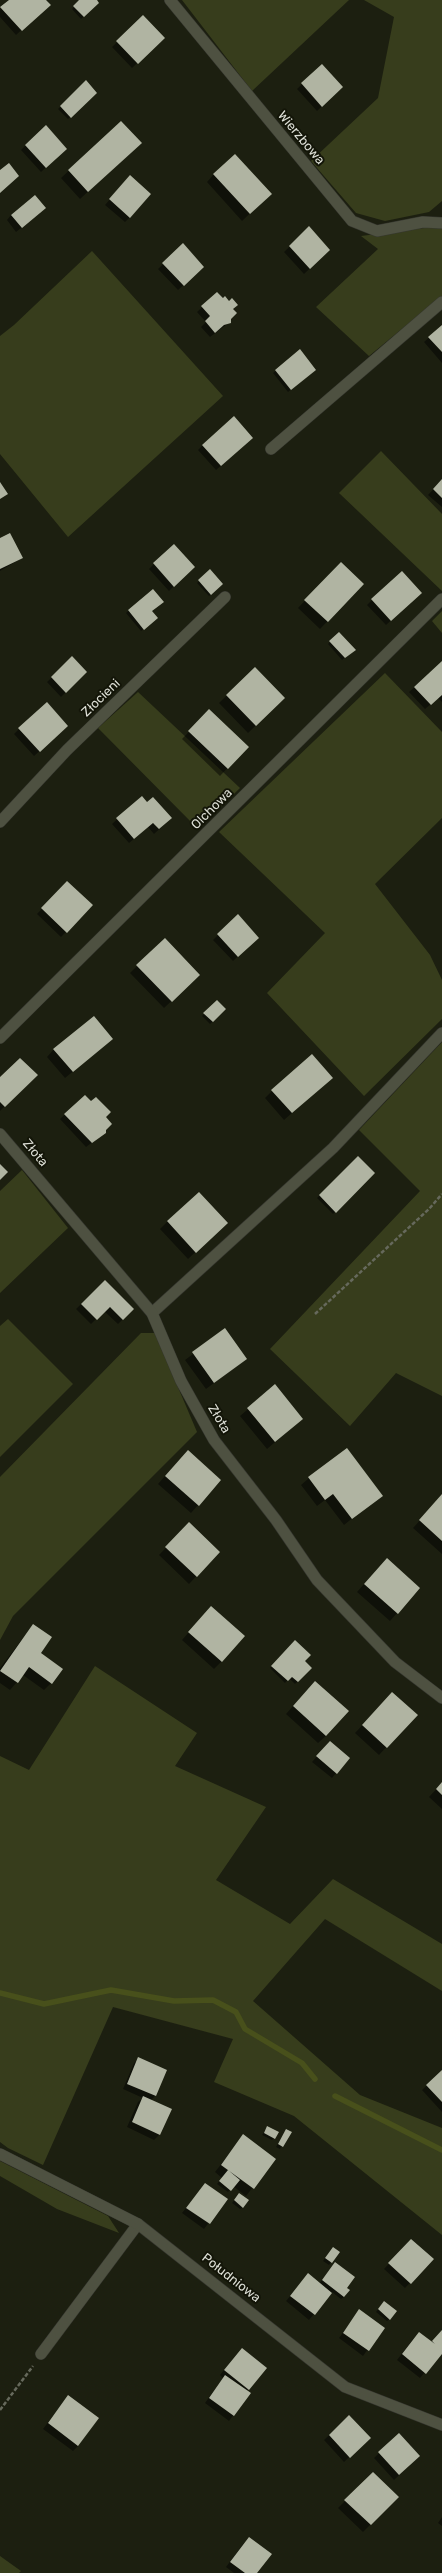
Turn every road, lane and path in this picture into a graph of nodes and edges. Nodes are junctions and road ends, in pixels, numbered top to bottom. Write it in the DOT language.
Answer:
graph roads {
  1 [pos="170,0"];
  2 [pos="442,223"];
  3 [pos="442,302"];
  4 [pos="271,449"];
  5 [pos="225,596"];
  6 [pos="442,598"];
  7 [pos="0,822"];
  8 [pos="442,1033"];
  9 [pos="0,1038"];
  10 [pos="0,1134"];
  11 [pos="442,1194"];
  12 [pos="152,1313"];
  13 [pos="315,1314"];
  14 [pos="442,1698"];
  15 [pos="0,2154"];
  16 [pos="138,2224"];
  17 [pos="42,2354"];
  18 [pos="0,2410"];
  19 [pos="442,2424"];
  1 -- 2 [label="street, Wierzbowa"];
  3 -- 4 [label="street"];
  5 -- 7 [label="street, Złocieni"];
  6 -- 9 [label="street, Olchowa"];
  8 -- 12 [label="street"];
  10 -- 12 [label="street, Złota"];
  11 -- 13 [label="path"];
  12 -- 14 [label="street, Złota"];
  15 -- 16 [label="street, Południowa"];
  16 -- 17 [label="street"];
  16 -- 19 [label="street, Południowa"];
  17 -- 18 [label="path"];
}
